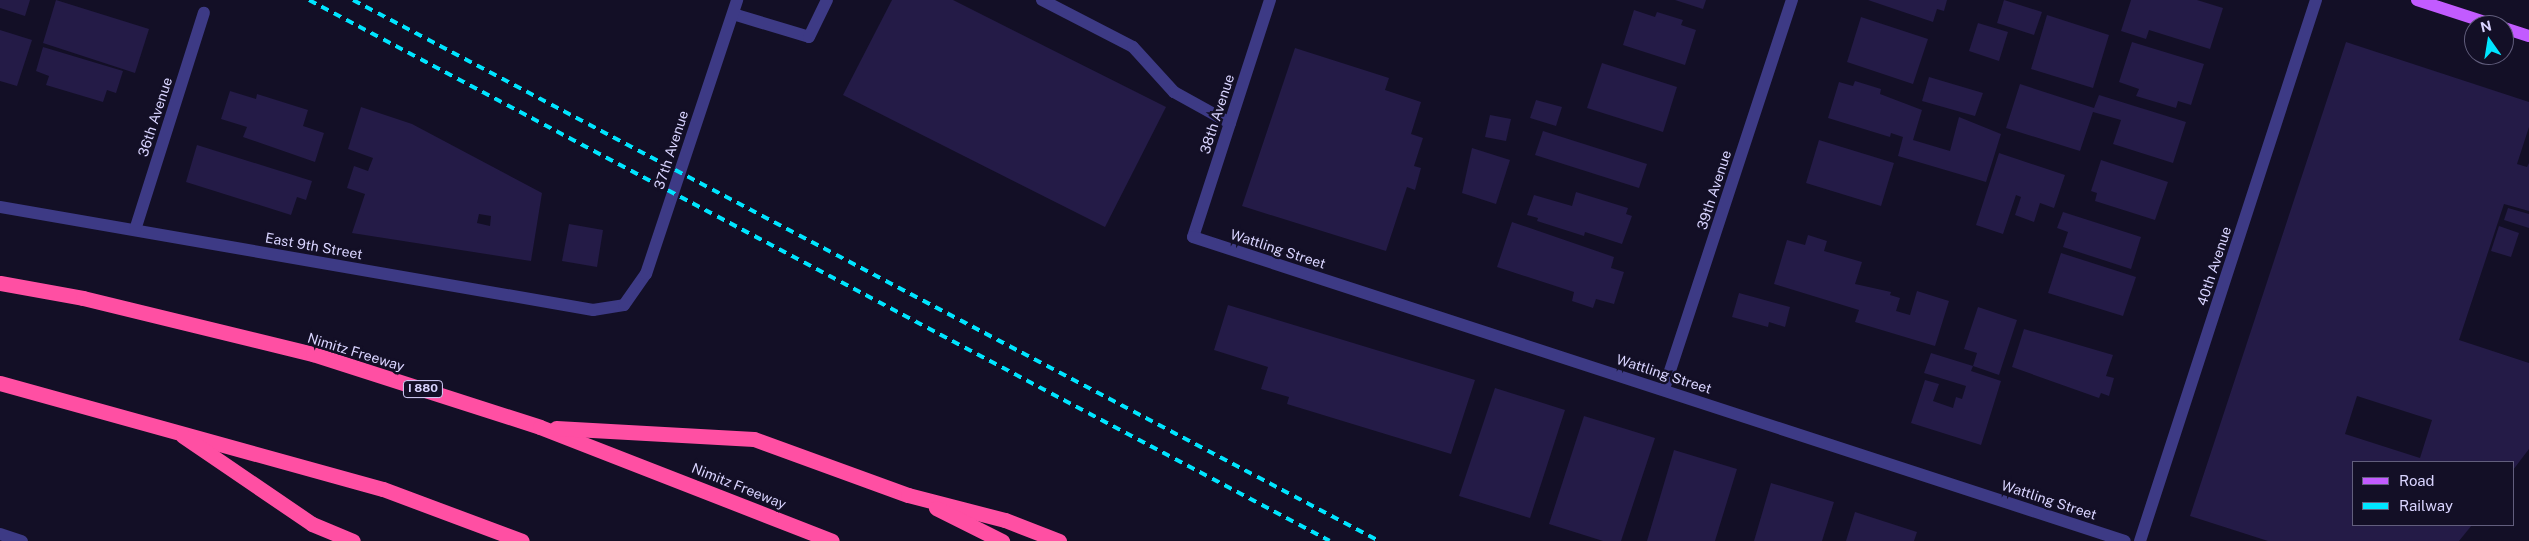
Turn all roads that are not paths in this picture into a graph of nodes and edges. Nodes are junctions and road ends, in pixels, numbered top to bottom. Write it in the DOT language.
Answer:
graph roads {
  1 [pos="737,0"];
  2 [pos="827,0"];
  3 [pos="1042,0"];
  4 [pos="1270,0"];
  5 [pos="1792,0"];
  6 [pos="2316,0"];
  7 [pos="2417,0"];
  8 [pos="204,13"];
  9 [pos="732,14"];
  10 [pos="2464,15"];
  11 [pos="2514,31"];
  12 [pos="2529,36"];
  13 [pos="1230,123"];
  14 [pos="0,207"];
  15 [pos="135,230"];
  16 [pos="1193,237"];
  17 [pos="0,283"];
  18 [pos="624,305"];
  19 [pos="0,383"];
  20 [pos="1664,389"];
  21 [pos="540,427"];
  22 [pos="172,428"];
  23 [pos="908,495"];
  24 [pos="0,534"];
  25 [pos="22,541"];
  26 [pos="353,541"];
  27 [pos="522,541"];
  28 [pos="832,541"];
  29 [pos="1002,541"];
  30 [pos="1059,541"];
  31 [pos="2125,541"];
  32 [pos="2140,541"];
  1 -- 9 [label="street, 37th Avenue"];
  2 -- 9 [label="street"];
  3 -- 13 [label="street"];
  4 -- 13 [label="street, 38th Avenue"];
  5 -- 20 [label="street, 39th Avenue"];
  6 -- 32 [label="street, 40th Avenue"];
  7 -- 10 [label="main road"];
  8 -- 15 [label="street, 36th Avenue"];
  9 -- 18 [label="street, 37th Avenue"];
  11 -- 12 [label="main road"];
  13 -- 16 [label="street, 38th Avenue"];
  14 -- 15 [label="street, East 9th Street"];
  15 -- 18 [label="street, East 9th Street"];
  16 -- 20 [label="street, Wattling Street"];
  17 -- 21 [label="highway, Nimitz Freeway / I 880"];
  19 -- 22 [label="highway"];
  20 -- 31 [label="street, Wattling Street"];
  21 -- 23 [label="highway"];
  21 -- 28 [label="highway, Nimitz Freeway / I 880"];
  22 -- 26 [label="highway"];
  22 -- 27 [label="highway"];
  23 -- 29 [label="highway"];
  23 -- 30 [label="highway"];
  24 -- 25 [label="street"];
}
